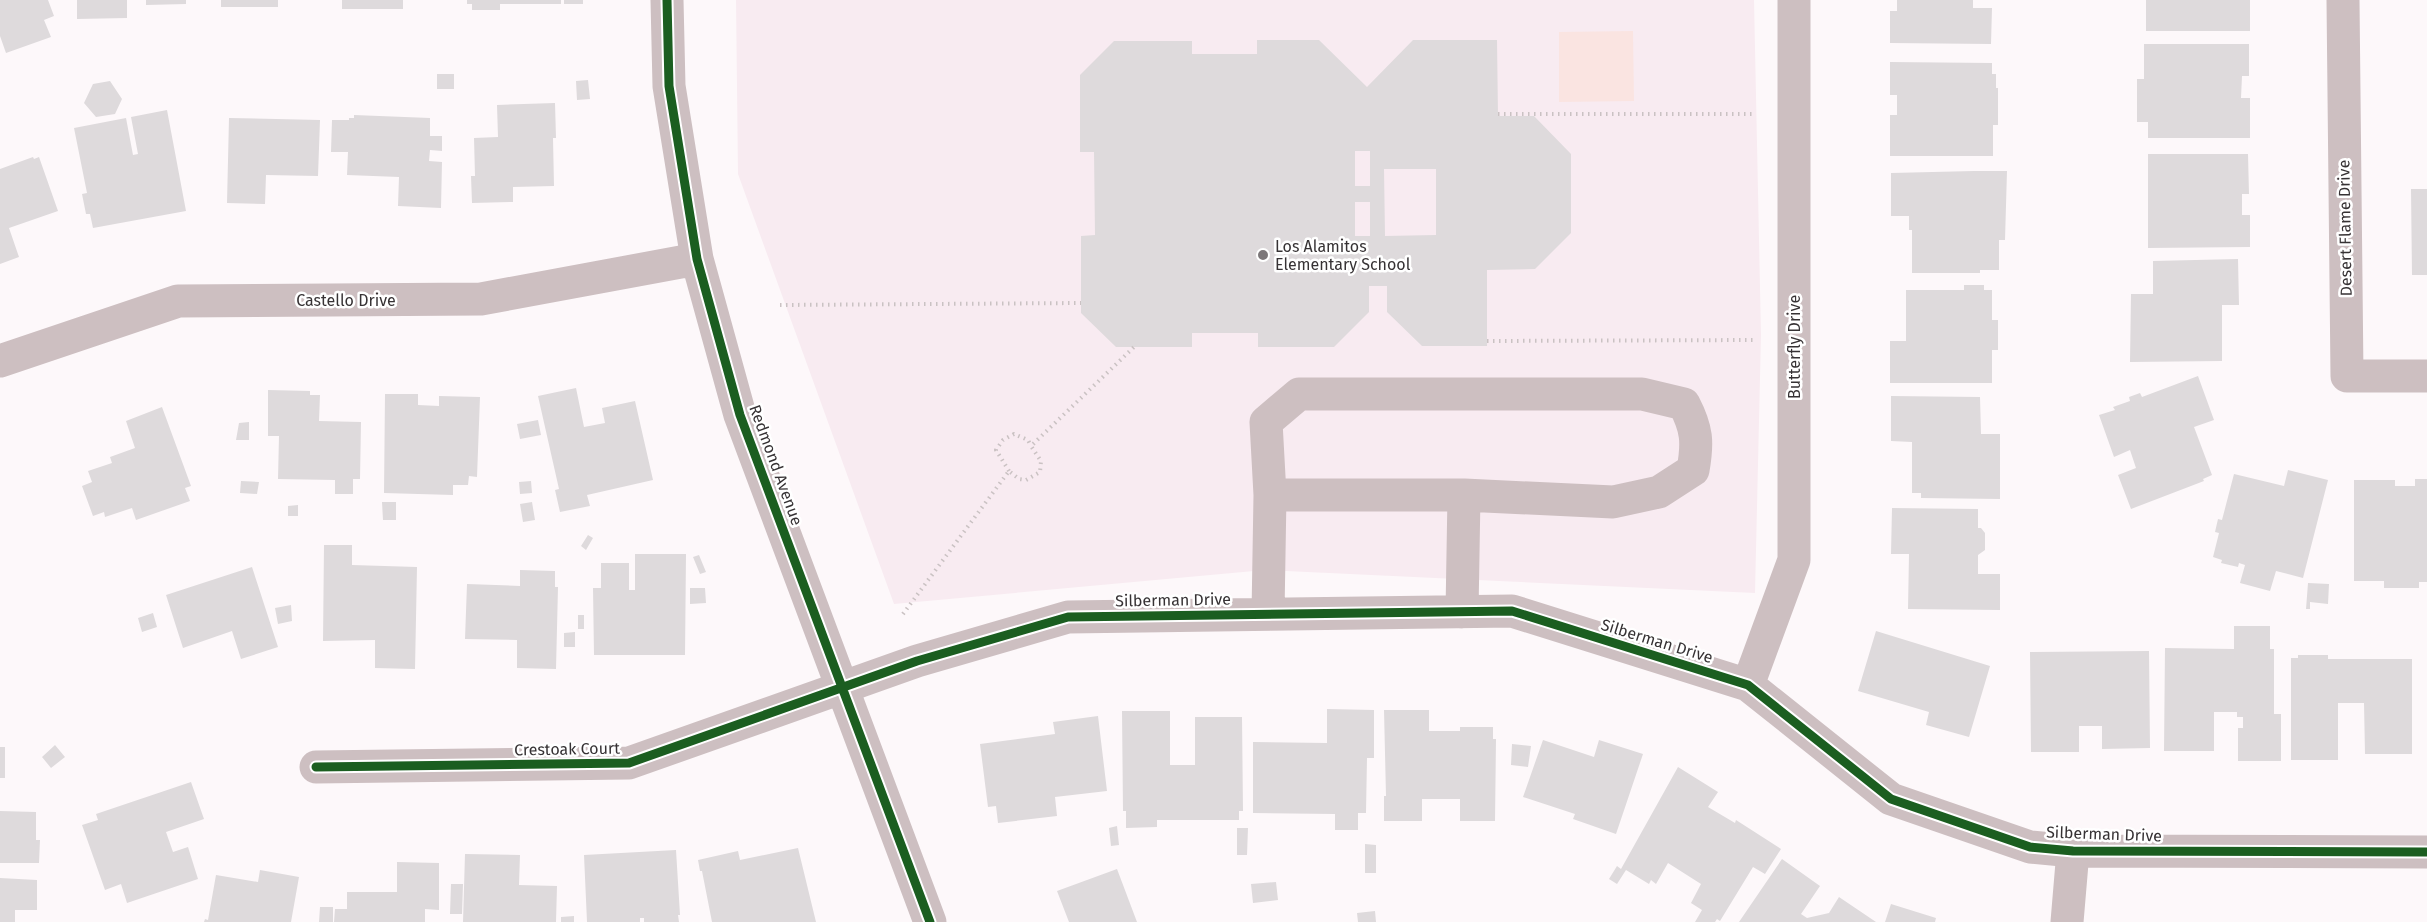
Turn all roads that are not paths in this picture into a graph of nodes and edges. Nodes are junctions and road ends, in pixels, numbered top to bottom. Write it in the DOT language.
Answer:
graph roads {
  1 [pos="667,0"];
  2 [pos="1794,0"];
  3 [pos="2343,0"];
  4 [pos="697,259"];
  5 [pos="0,361"];
  6 [pos="2427,376"];
  7 [pos="1270,495"];
  8 [pos="1464,495"];
  9 [pos="1462,612"];
  10 [pos="1268,614"];
  11 [pos="1748,685"];
  12 [pos="842,687"];
  13 [pos="316,767"];
  14 [pos="2073,851"];
  15 [pos="2427,852"];
  16 [pos="930,922"];
  17 [pos="2067,922"];
  1 -- 4 [label="street, Redmond Avenue"];
  2 -- 11 [label="street, Butterfly Drive"];
  3 -- 6 [label="street, Desert Flame Drive"];
  4 -- 5 [label="street, Castello Drive"];
  4 -- 12 [label="street, Redmond Avenue"];
  7 -- 8 [label="street"];
  7 -- 8 [label="street"];
  7 -- 10 [label="street"];
  8 -- 9 [label="street"];
  9 -- 10 [label="street, Silberman Drive"];
  9 -- 11 [label="street, Silberman Drive"];
  10 -- 12 [label="street, Silberman Drive"];
  11 -- 14 [label="street, Silberman Drive"];
  12 -- 13 [label="street, Crestoak Court"];
  12 -- 16 [label="street, Redmond Avenue"];
  14 -- 15 [label="street, Silberman Drive"];
  14 -- 17 [label="street"];
}
